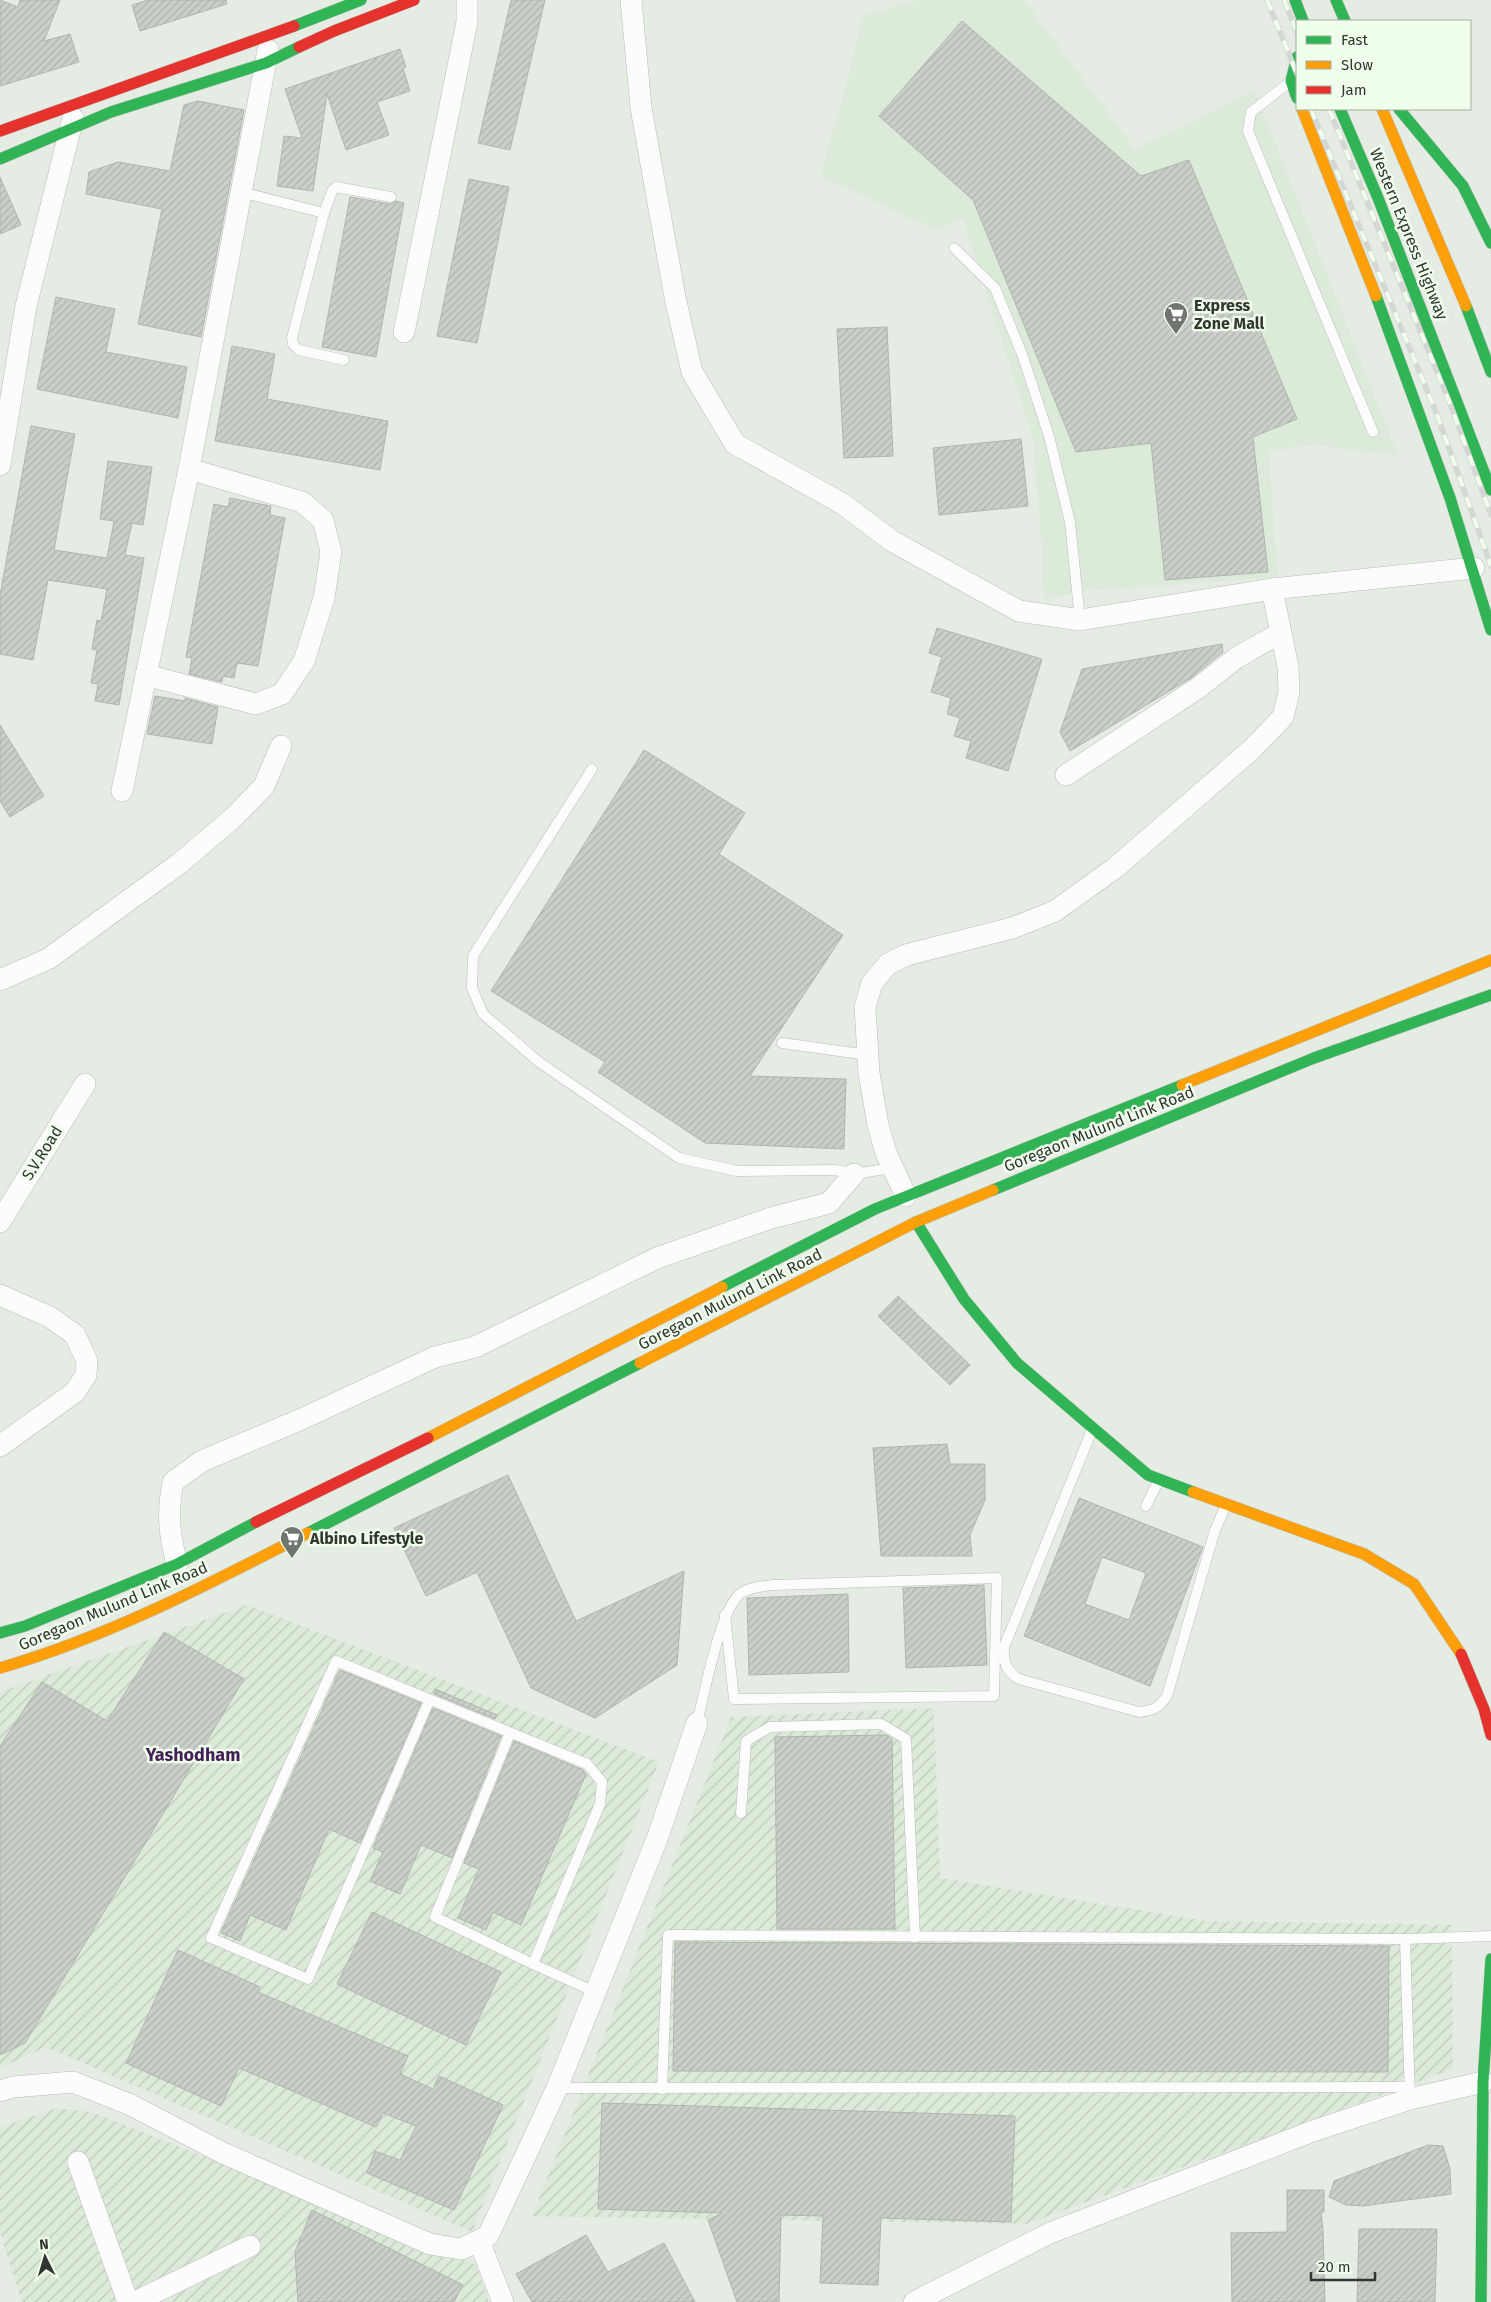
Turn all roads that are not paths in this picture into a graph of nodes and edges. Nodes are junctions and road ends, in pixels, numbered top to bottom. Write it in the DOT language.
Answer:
graph roads {
  1 [pos="361,0"];
  2 [pos="414,0"];
  3 [pos="467,0"];
  4 [pos="631,0"];
  5 [pos="1295,0"];
  6 [pos="1336,0"];
  7 [pos="1303,20"];
  8 [pos="1345,20"];
  9 [pos="271,35"];
  10 [pos="1296,60"];
  11 [pos="266,63"];
  12 [pos="1290,81"];
  13 [pos="1296,96"];
  14 [pos="76,104"];
  15 [pos="1302,110"];
  16 [pos="1340,110"];
  17 [pos="1382,110"];
  18 [pos="1400,110"];
  19 [pos="70,130"];
  20 [pos="0,131"];
  21 [pos="0,159"];
  22 [pos="241,192"];
  23 [pos="391,197"];
  24 [pos="324,213"];
  25 [pos="1491,243"];
  26 [pos="954,248"];
  27 [pos="404,332"];
  28 [pos="344,360"];
  29 [pos="1491,372"];
  30 [pos="1373,432"];
  31 [pos="0,465"];
  32 [pos="189,469"];
  33 [pos="1491,490"];
  34 [pos="1474,568"];
  35 [pos="1272,589"];
  36 [pos="1080,620"];
  37 [pos="1491,630"];
  38 [pos="1280,633"];
  39 [pos="146,675"];
  40 [pos="281,746"];
  41 [pos="592,769"];
  42 [pos="1066,775"];
  43 [pos="122,791"];
  44 [pos="1491,960"];
  45 [pos="0,980"];
  46 [pos="1491,995"];
  47 [pos="782,1043"];
  48 [pos="868,1055"];
  49 [pos="85,1084"];
  50 [pos="892,1168"];
  51 [pos="854,1174"];
  52 [pos="906,1196"];
  53 [pos="0,1222"];
  54 [pos="916,1222"];
  55 [pos="0,1295"];
  56 [pos="1092,1428"];
  57 [pos="0,1446"];
  58 [pos="1159,1480"];
  59 [pos="1226,1505"];
  60 [pos="1146,1506"];
  61 [pos="177,1564"];
  62 [pos="725,1615"];
  63 [pos="0,1633"];
  64 [pos="0,1668"];
  65 [pos="429,1701"];
  66 [pos="697,1723"];
  67 [pos="510,1733"];
  68 [pos="1491,1735"];
  69 [pos="741,1813"];
  70 [pos="915,1936"];
  71 [pos="1491,1936"];
  72 [pos="1405,1939"];
  73 [pos="1491,1958"];
  74 [pos="533,1964"];
  75 [pos="595,1992"];
  76 [pos="1483,2082"];
  77 [pos="557,2088"];
  78 [pos="662,2089"];
  79 [pos="0,2091"];
  80 [pos="1410,2093"];
  81 [pos="78,2162"];
  82 [pos="479,2241"];
  83 [pos="250,2246"];
  84 [pos="128,2302"];
  85 [pos="135,2302"];
  86 [pos="502,2302"];
  87 [pos="914,2302"];
  88 [pos="1481,2302"];
  1 -- 9 [label="main road"];
  2 -- 11 [label="main road"];
  3 -- 27 [label="street"];
  4 -- 36 [label="street"];
  5 -- 7 [label="main road"];
  6 -- 8 [label="main road"];
  9 -- 11 [label="street"];
  9 -- 14 [label="main road"];
  10 -- 12 [label="main road"];
  11 -- 19 [label="main road"];
  11 -- 22 [label="street"];
  12 -- 13 [label="main road"];
  12 -- 30 [label="lane"];
  14 -- 19 [label="street"];
  14 -- 20 [label="main road"];
  15 -- 34 [label="main road"];
  16 -- 33 [label="main road, Western Express Highway"];
  17 -- 29 [label="main road, Western Express Highway"];
  18 -- 25 [label="main road"];
  19 -- 21 [label="main road"];
  19 -- 31 [label="street"];
  22 -- 24 [label="lane"];
  22 -- 32 [label="street"];
  23 -- 24 [label="lane"];
  24 -- 28 [label="lane"];
  26 -- 36 [label="lane"];
  32 -- 39 [label="street"];
  32 -- 39 [label="street"];
  34 -- 35 [label="street"];
  34 -- 37 [label="main road"];
  35 -- 36 [label="street"];
  35 -- 38 [label="street"];
  38 -- 42 [label="street"];
  38 -- 48 [label="street"];
  39 -- 43 [label="street"];
  40 -- 45 [label="street"];
  41 -- 51 [label="lane"];
  44 -- 52 [label="main road, Goregaon Mulund Link Road"];
  46 -- 54 [label="main road, Goregaon Mulund Link Road"];
  47 -- 48 [label="lane"];
  48 -- 50 [label="street"];
  49 -- 53 [label="street, S.V.Road"];
  50 -- 51 [label="lane"];
  50 -- 52 [label="street"];
  51 -- 61 [label="street"];
  52 -- 61 [label="main road, Goregaon Mulund Link Road"];
  54 -- 56 [label="main road"];
  54 -- 64 [label="main road, Goregaon Mulund Link Road"];
  55 -- 57 [label="street"];
  56 -- 58 [label="main road"];
  56 -- 59 [label="lane"];
  58 -- 59 [label="main road"];
  58 -- 60 [label="lane"];
  59 -- 68 [label="main road"];
  61 -- 63 [label="main road, Goregaon Mulund Link Road"];
  62 -- 62 [label="lane"];
  62 -- 66 [label="lane"];
  65 -- 65 [label="lane"];
  65 -- 67 [label="lane"];
  66 -- 75 [label="street"];
  67 -- 74 [label="lane"];
  67 -- 74 [label="lane"];
  69 -- 70 [label="lane"];
  70 -- 72 [label="lane"];
  70 -- 78 [label="lane"];
  71 -- 72 [label="lane"];
  72 -- 80 [label="lane"];
  73 -- 76 [label="main road"];
  74 -- 75 [label="lane"];
  75 -- 77 [label="street"];
  76 -- 80 [label="street"];
  76 -- 88 [label="main road"];
  77 -- 78 [label="lane"];
  77 -- 82 [label="street"];
  78 -- 80 [label="lane"];
  79 -- 82 [label="street"];
  80 -- 87 [label="street"];
  81 -- 84 [label="street"];
  82 -- 86 [label="street"];
  83 -- 85 [label="street"];
}
